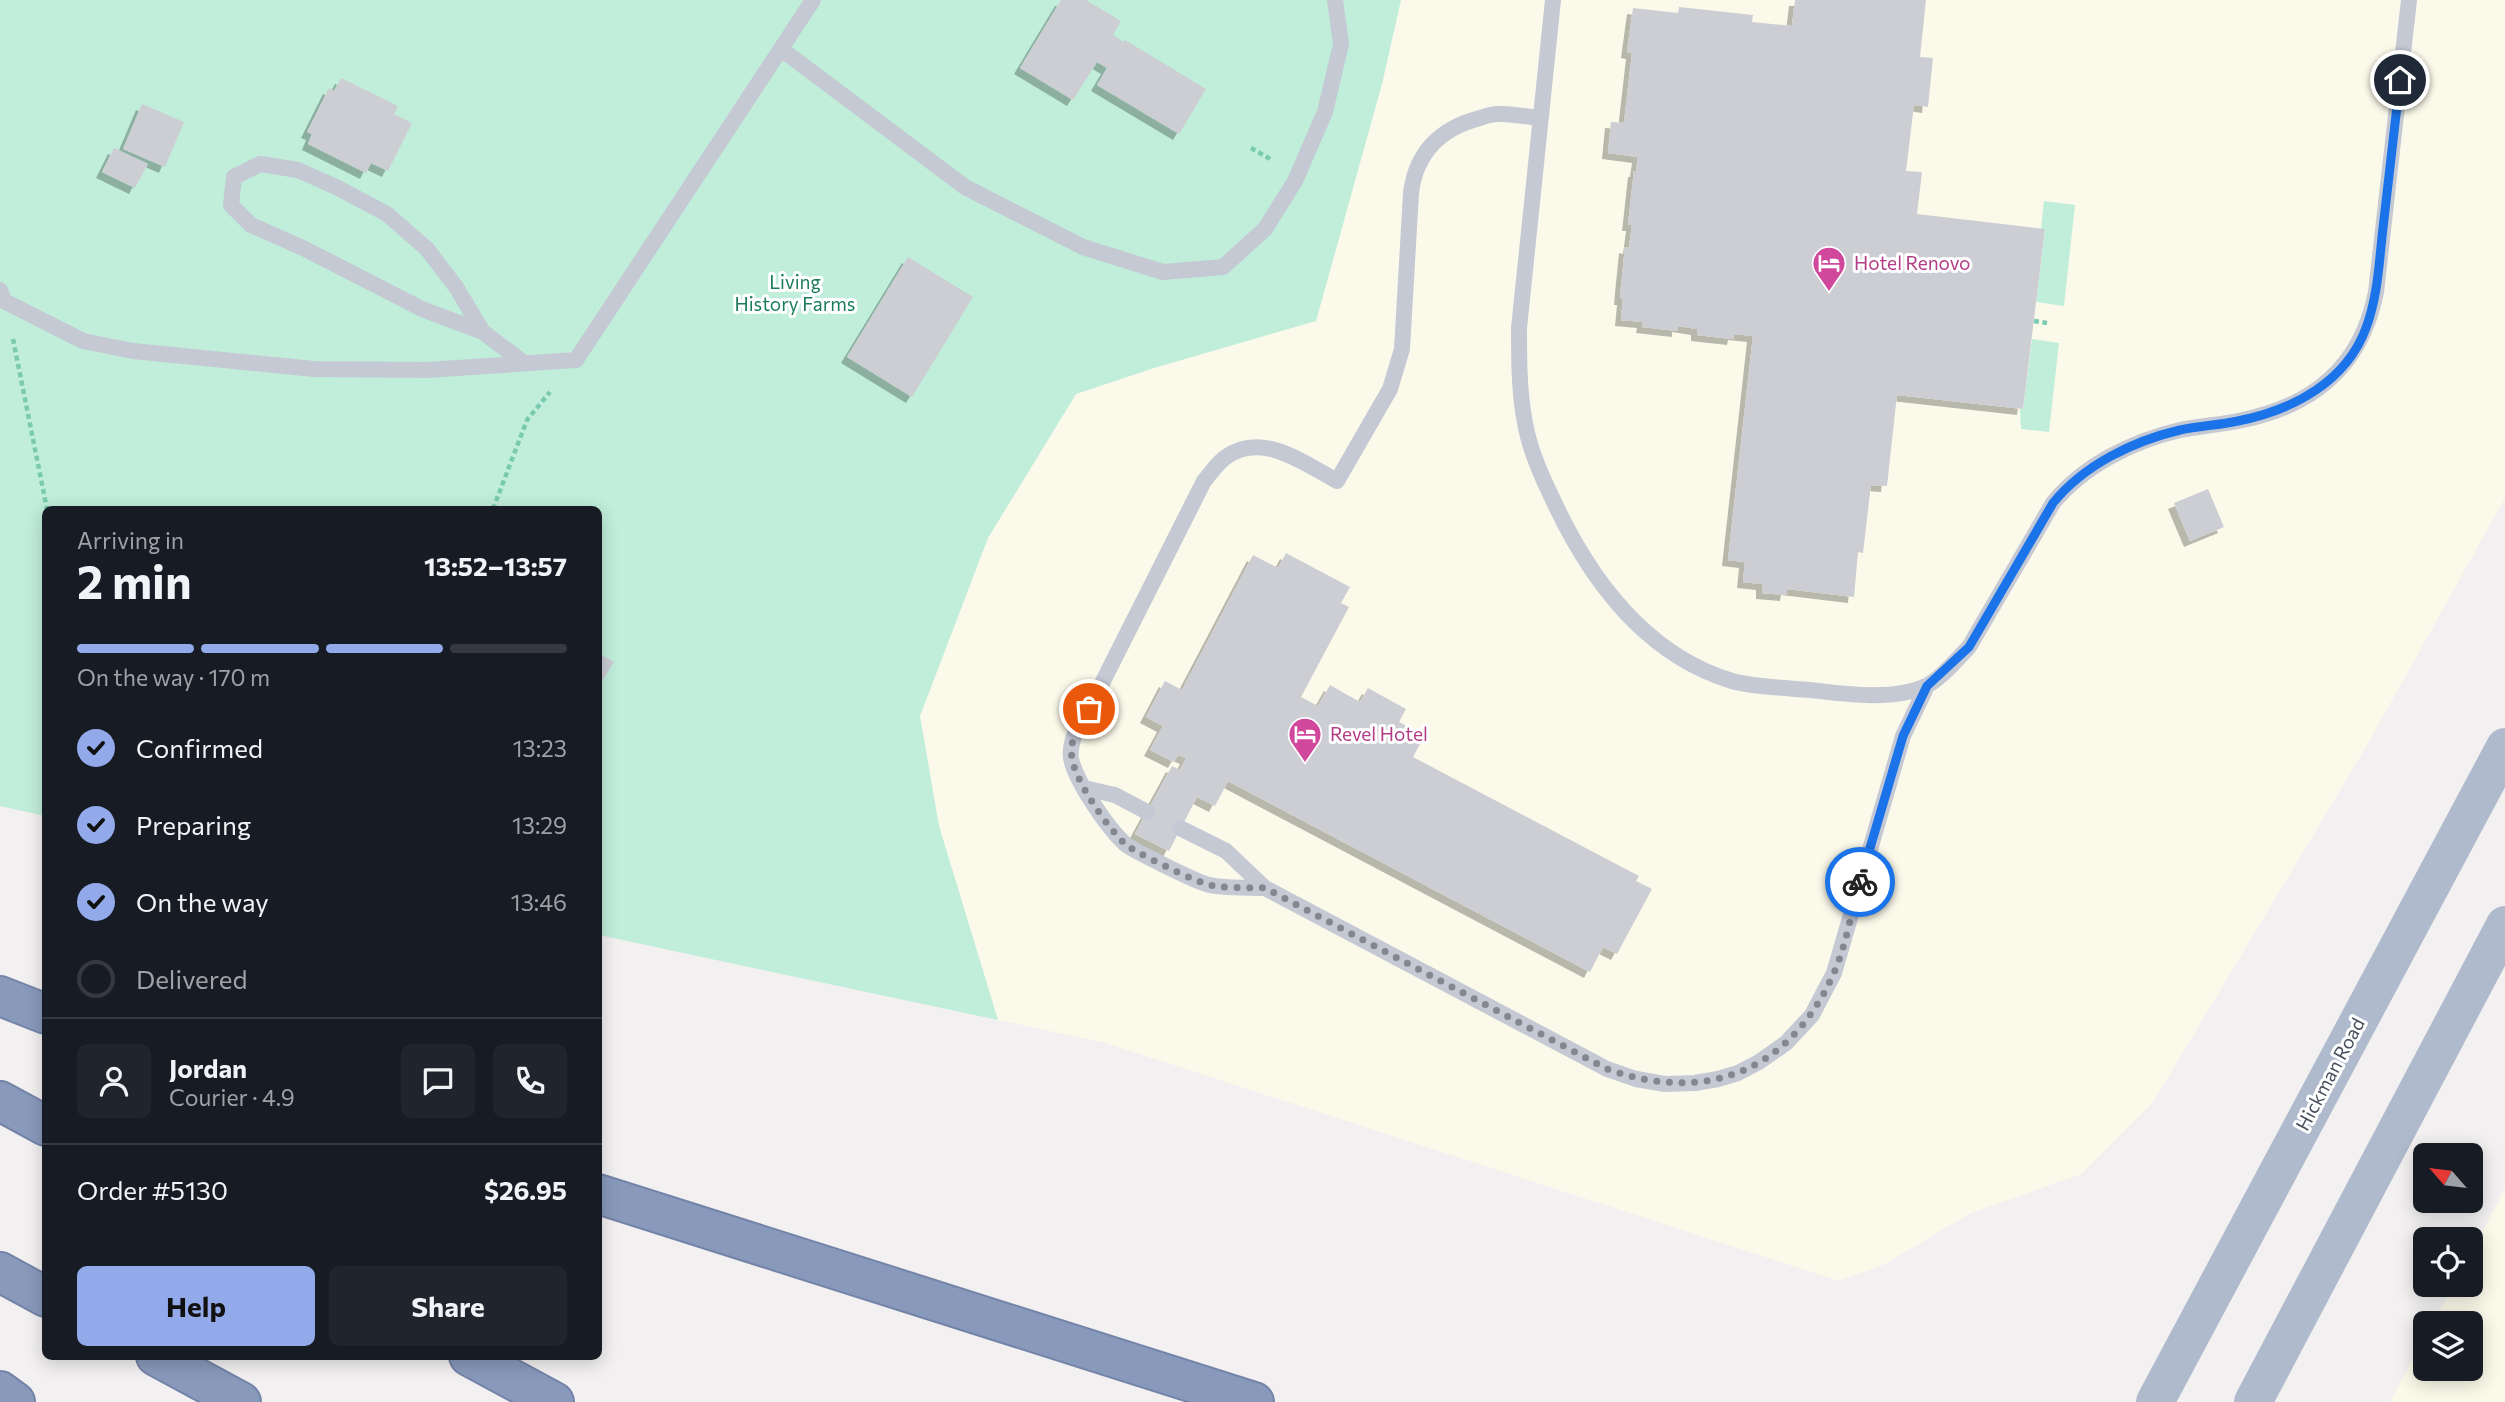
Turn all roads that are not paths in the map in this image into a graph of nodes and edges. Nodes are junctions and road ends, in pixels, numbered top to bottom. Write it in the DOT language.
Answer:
graph roads {
  1 [pos="813,0"];
  2 [pos="1335,0"];
  3 [pos="1553,0"];
  4 [pos="2409,0"];
  5 [pos="781,49"];
  6 [pos="1541,118"];
  7 [pos="2,295"];
  8 [pos="483,332"];
  9 [pos="524,363"];
  10 [pos="1927,686"];
  11 [pos="2505,747"];
  12 [pos="1084,788"];
  13 [pos="1147,811"];
  14 [pos="1180,828"];
  15 [pos="1265,888"];
  16 [pos="2505,925"];
  17 [pos="0,996"];
  18 [pos="42,1012"];
  19 [pos="0,1101"];
  20 [pos="42,1124"];
  21 [pos="602,1196"];
  22 [pos="0,1272"];
  23 [pos="42,1295"];
  24 [pos="163,1360"];
  25 [pos="476,1360"];
  26 [pos="0,1391"];
  27 [pos="15,1402"];
  28 [pos="241,1402"];
  29 [pos="554,1402"];
  30 [pos="1254,1402"];
  31 [pos="2155,1402"];
  32 [pos="2253,1402"];
  1 -- 5 [label="lane"];
  2 -- 5 [label="lane"];
  3 -- 6 [label="lane"];
  4 -- 10 [label="lane"];
  5 -- 9 [label="lane"];
  6 -- 10 [label="lane"];
  6 -- 12 [label="lane"];
  7 -- 9 [label="lane"];
  8 -- 8 [label="lane"];
  8 -- 9 [label="lane"];
  10 -- 15 [label="lane"];
  11 -- 31 [label="main road, Hickman Road"];
  12 -- 13 [label="lane"];
  12 -- 15 [label="lane"];
  14 -- 15 [label="lane"];
  16 -- 32 [label="main road"];
  17 -- 18 [label="highway"];
  19 -- 20 [label="highway"];
  21 -- 30 [label="highway"];
  22 -- 23 [label="highway"];
  24 -- 28 [label="highway"];
  25 -- 29 [label="highway"];
  26 -- 27 [label="highway"];
}
